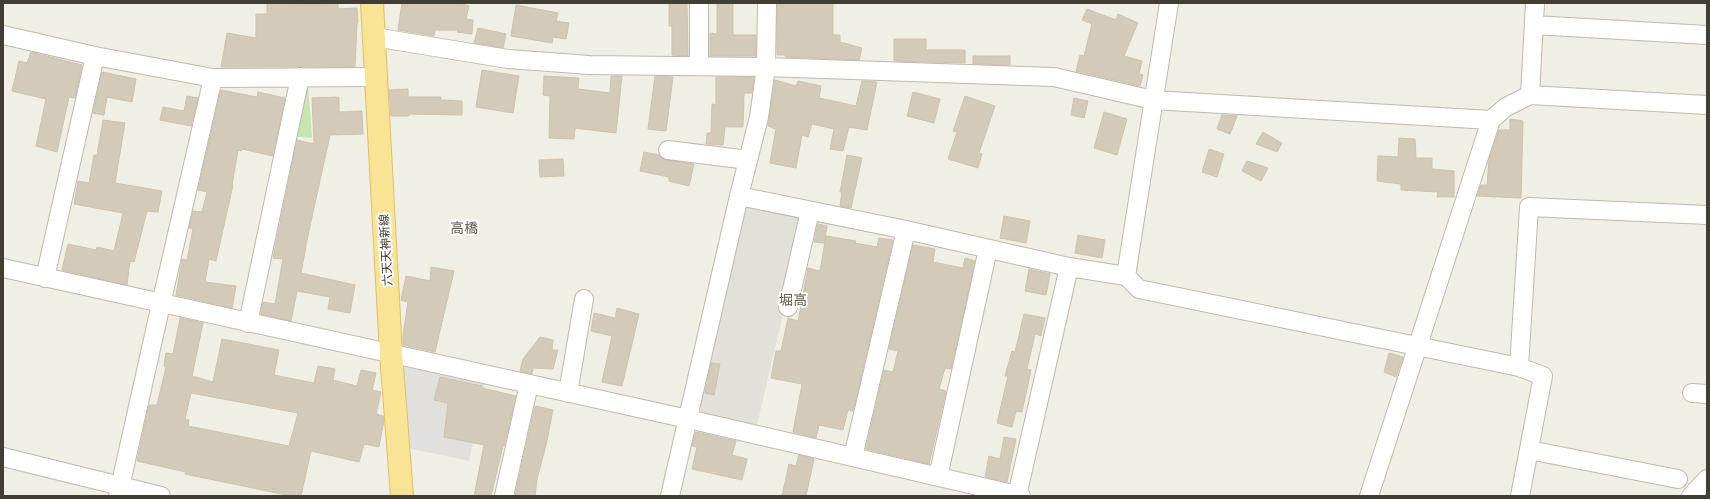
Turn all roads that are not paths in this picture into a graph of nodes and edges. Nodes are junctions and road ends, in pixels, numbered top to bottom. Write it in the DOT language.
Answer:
graph roads {
  1 [pos="372,3"];
  2 [pos="699,3"];
  3 [pos="767,3"];
  4 [pos="1169,3"];
  5 [pos="1535,3"];
  6 [pos="1534,25"];
  7 [pos="3,35"];
  8 [pos="1707,35"];
  9 [pos="374,37"];
  10 [pos="94,56"];
  11 [pos="700,66"];
  12 [pos="766,67"];
  13 [pos="376,77"];
  14 [pos="213,78"];
  15 [pos="300,78"];
  16 [pos="1530,95"];
  17 [pos="1153,100"];
  18 [pos="1707,105"];
  19 [pos="1492,120"];
  20 [pos="668,150"];
  21 [pos="748,160"];
  22 [pos="739,196"];
  23 [pos="810,211"];
  24 [pos="1707,215"];
  25 [pos="906,230"];
  26 [pos="988,248"];
  27 [pos="1069,267"];
  28 [pos="3,268"];
  29 [pos="1126,276"];
  30 [pos="45,278"];
  31 [pos="584,299"];
  32 [pos="161,304"];
  33 [pos="788,307"];
  34 [pos="248,323"];
  35 [pos="1417,347"];
  36 [pos="392,354"];
  37 [pos="1519,367"];
  38 [pos="529,384"];
  39 [pos="568,393"];
  40 [pos="688,420"];
  41 [pos="1529,450"];
  42 [pos="3,457"];
  43 [pos="852,457"];
  44 [pos="938,477"];
  45 [pos="1678,479"];
  46 [pos="1707,479"];
  47 [pos="120,491"];
  48 [pos="161,496"];
  49 [pos="402,496"];
  50 [pos="504,496"];
  51 [pos="670,496"];
  52 [pos="1019,496"];
  53 [pos="1369,496"];
  54 [pos="1520,496"];
  55 [pos="1691,496"];
  1 -- 9 [label="main road, 六天天神新線"];
  2 -- 11 [label="street"];
  3 -- 12 [label="street"];
  4 -- 17 [label="street"];
  5 -- 6 [label="street"];
  6 -- 8 [label="street"];
  6 -- 16 [label="street"];
  7 -- 10 [label="street"];
  9 -- 11 [label="street"];
  9 -- 13 [label="main road, 六天天神新線"];
  10 -- 14 [label="street"];
  10 -- 30 [label="street"];
  11 -- 12 [label="street"];
  12 -- 17 [label="street"];
  12 -- 21 [label="street"];
  13 -- 15 [label="street"];
  13 -- 36 [label="main road, 六天天神新線"];
  14 -- 15 [label="street"];
  14 -- 32 [label="street"];
  15 -- 34 [label="street"];
  16 -- 18 [label="street"];
  16 -- 19 [label="street"];
  17 -- 19 [label="street"];
  17 -- 29 [label="street"];
  19 -- 35 [label="street"];
  20 -- 21 [label="street"];
  21 -- 22 [label="street"];
  22 -- 23 [label="street"];
  22 -- 40 [label="street"];
  23 -- 25 [label="street"];
  23 -- 33 [label="street"];
  24 -- 37 [label="street"];
  25 -- 26 [label="street"];
  25 -- 43 [label="street"];
  26 -- 27 [label="street"];
  26 -- 44 [label="street"];
  27 -- 29 [label="street"];
  27 -- 52 [label="street"];
  28 -- 30 [label="street"];
  29 -- 35 [label="street"];
  30 -- 32 [label="street"];
  31 -- 39 [label="street"];
  32 -- 34 [label="street"];
  32 -- 47 [label="street"];
  34 -- 36 [label="street"];
  35 -- 37 [label="street"];
  35 -- 53 [label="street"];
  36 -- 38 [label="street"];
  36 -- 49 [label="main road, 六天天神新線"];
  37 -- 41 [label="street"];
  38 -- 39 [label="street"];
  38 -- 50 [label="street"];
  39 -- 40 [label="street"];
  40 -- 43 [label="street"];
  40 -- 51 [label="street"];
  41 -- 45 [label="street"];
  41 -- 54 [label="street"];
  42 -- 47 [label="street"];
  43 -- 44 [label="street"];
  44 -- 52 [label="street"];
  46 -- 55 [label="street"];
  47 -- 48 [label="street"];
}
